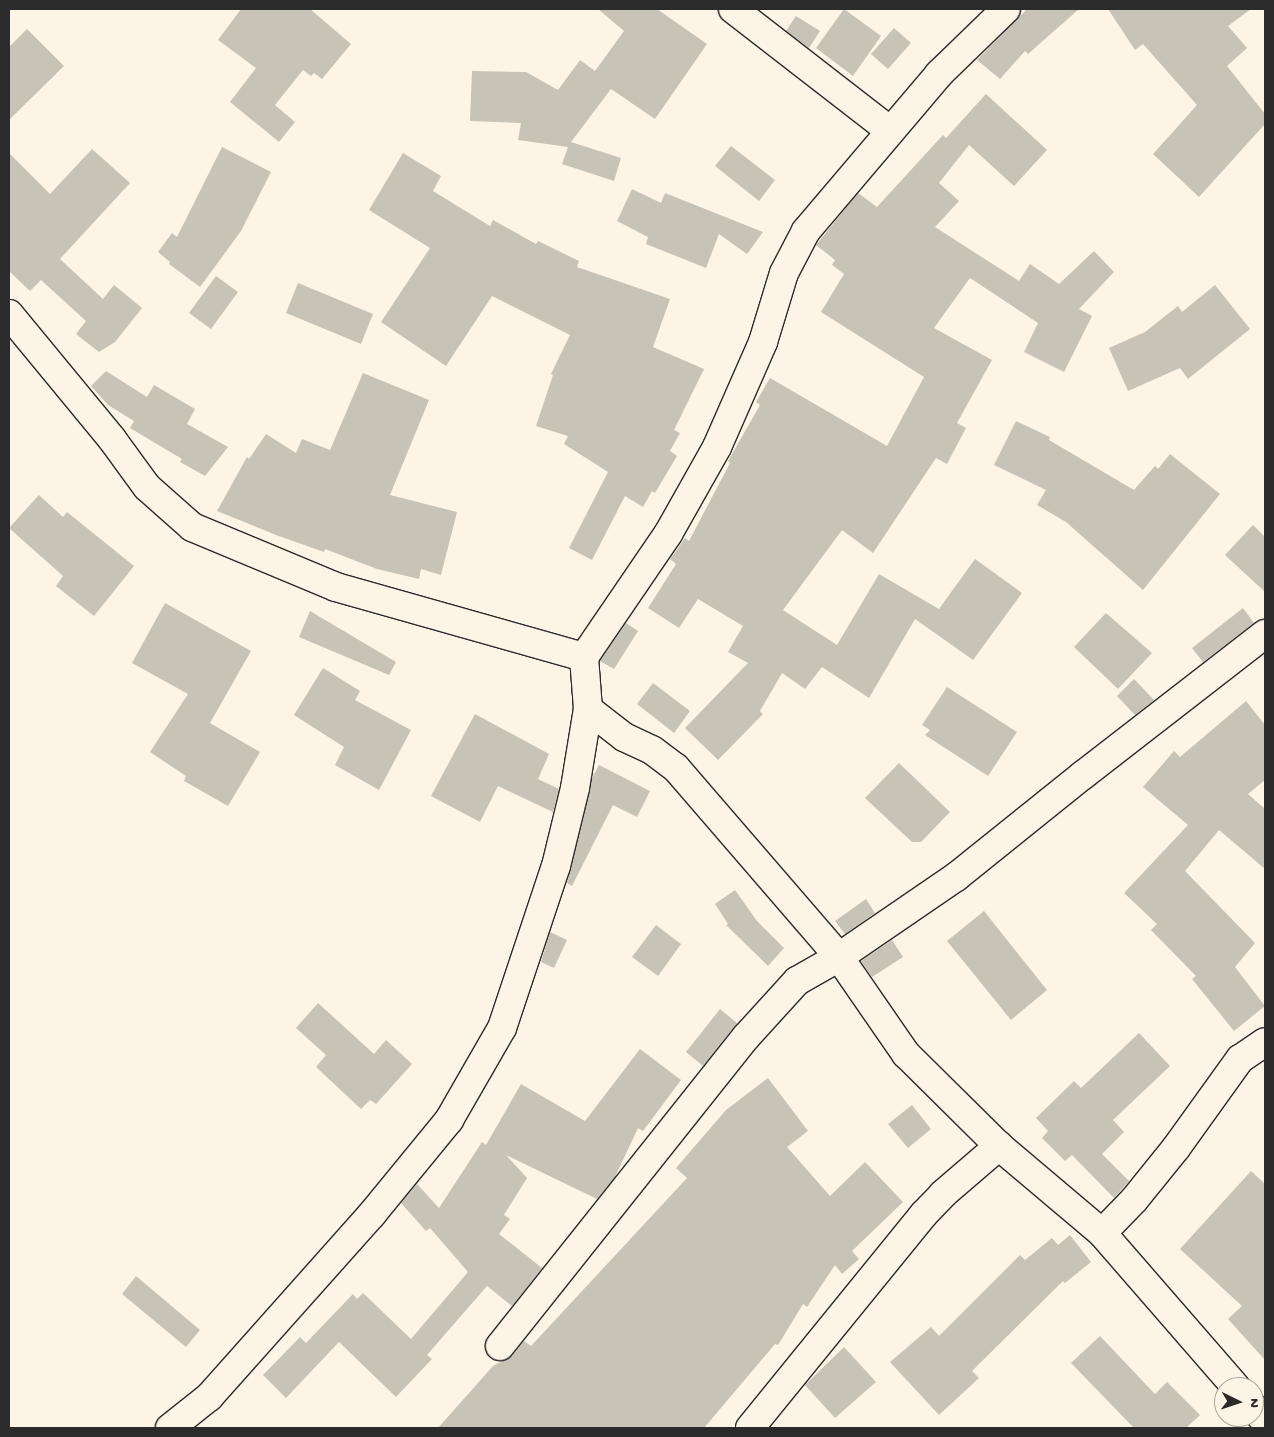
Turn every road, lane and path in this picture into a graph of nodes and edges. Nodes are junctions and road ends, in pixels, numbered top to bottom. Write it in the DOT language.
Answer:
graph roads {
  1 [pos="734,9"];
  2 [pos="1006,9"];
  3 [pos="890,131"];
  4 [pos="9,314"];
  5 [pos="1265,634"];
  6 [pos="584,656"];
  7 [pos="588,709"];
  8 [pos="839,957"];
  9 [pos="1265,1042"];
  10 [pos="999,1146"];
  11 [pos="1102,1232"];
  12 [pos="500,1346"];
  13 [pos="1227,1377"];
  14 [pos="170,1428"];
  15 [pos="750,1428"];
  1 -- 3 [label="street"];
  2 -- 3 [label="street"];
  3 -- 6 [label="street"];
  4 -- 6 [label="street"];
  5 -- 8 [label="street"];
  6 -- 7 [label="street"];
  7 -- 8 [label="street"];
  7 -- 14 [label="street"];
  8 -- 10 [label="street"];
  8 -- 12 [label="street"];
  9 -- 11 [label="street"];
  10 -- 11 [label="street"];
  10 -- 15 [label="street"];
  11 -- 13 [label="street"];
}
